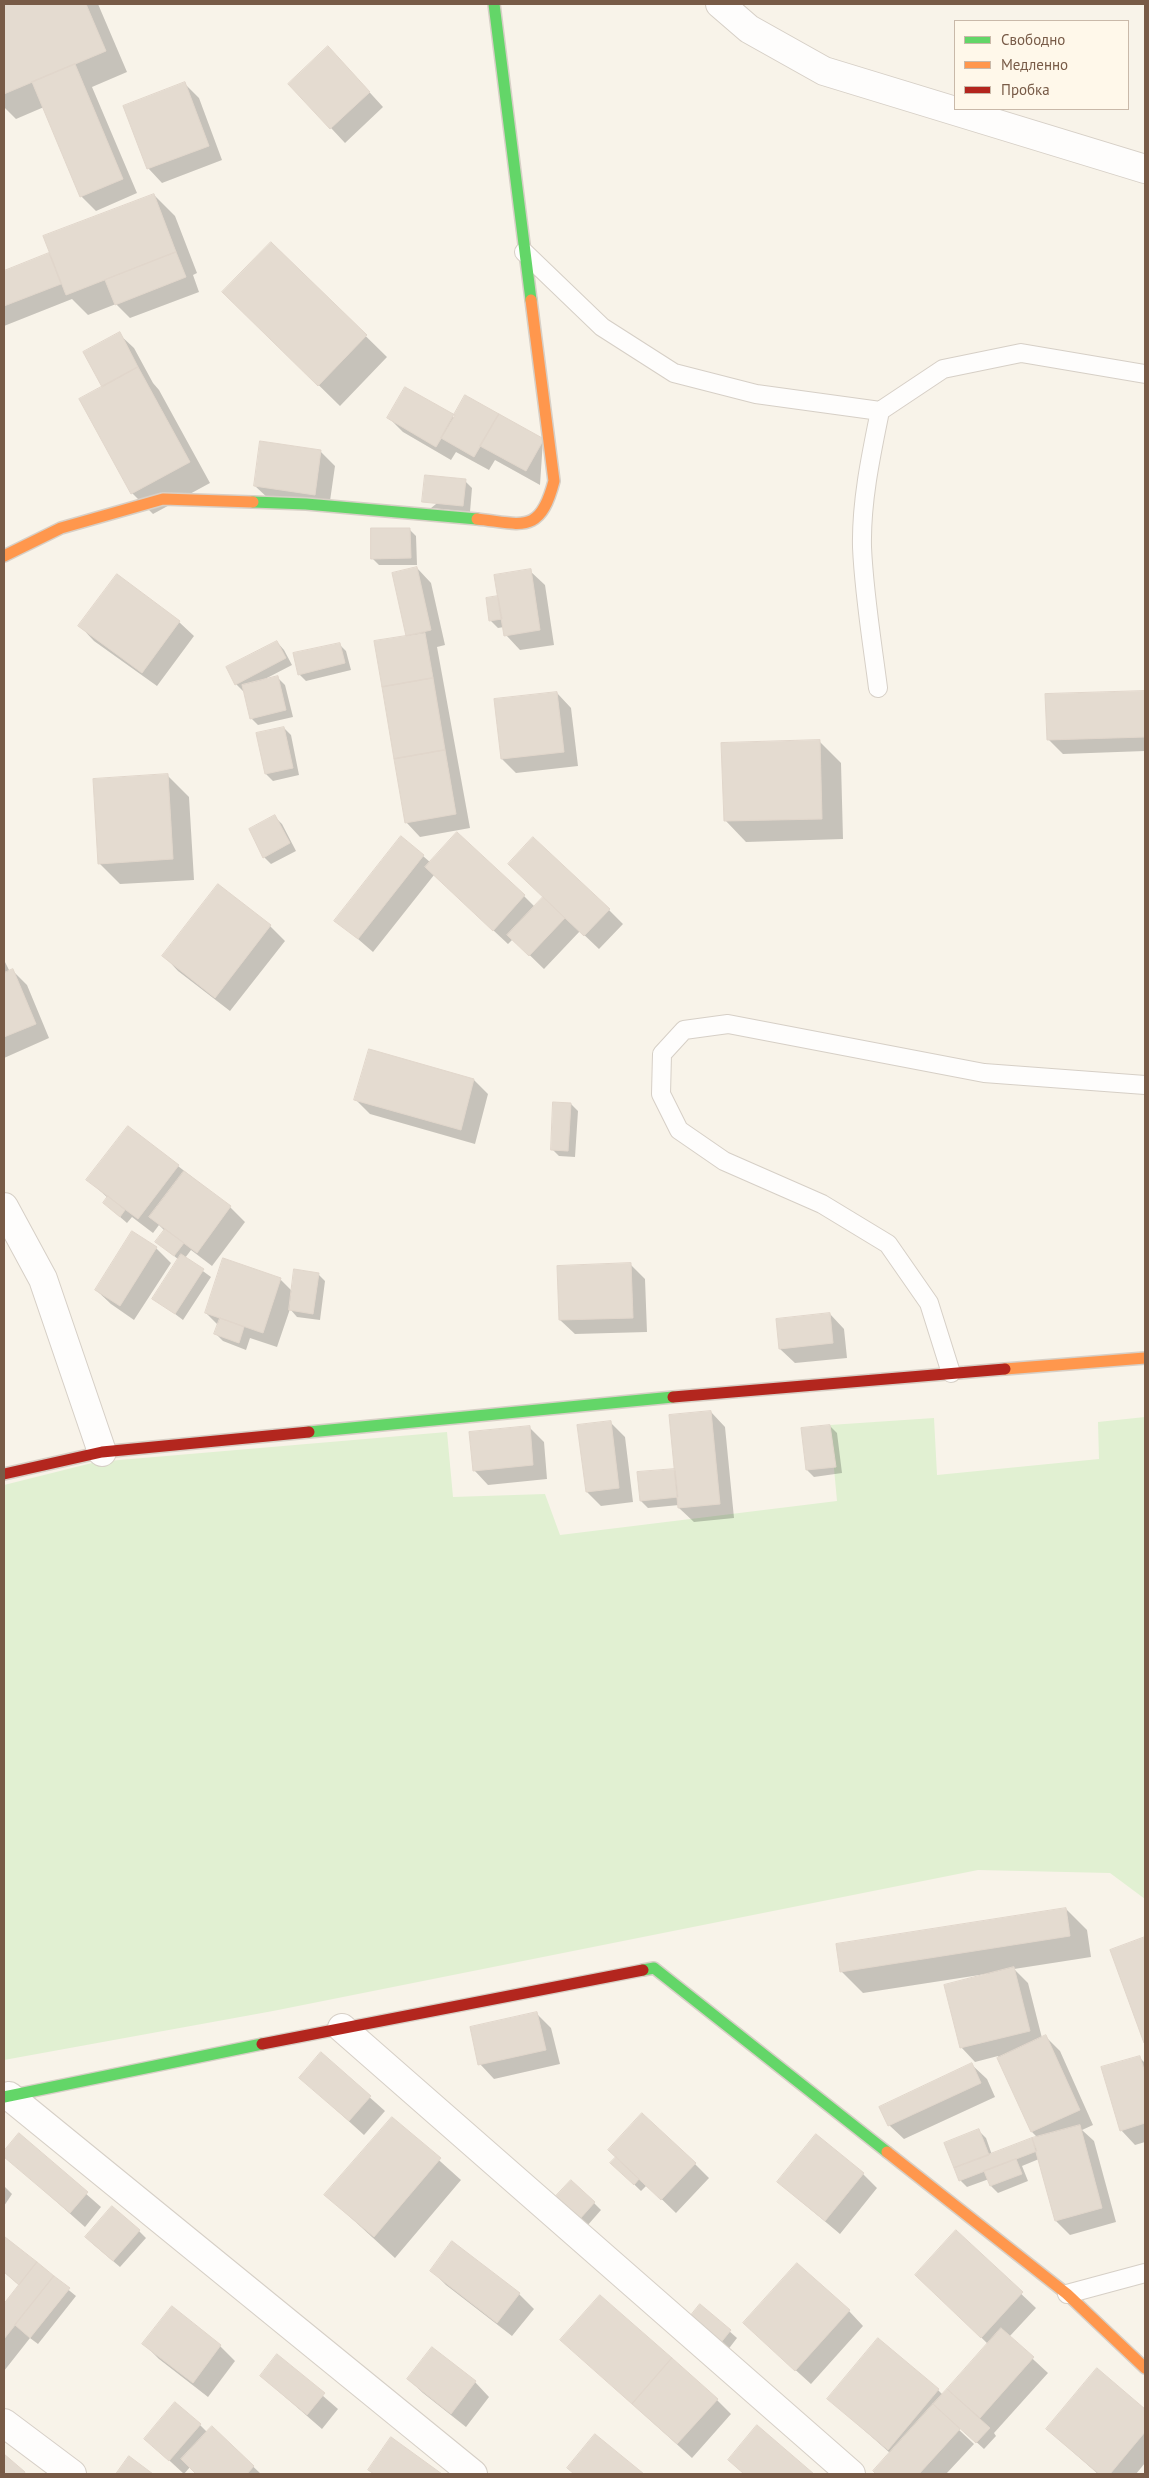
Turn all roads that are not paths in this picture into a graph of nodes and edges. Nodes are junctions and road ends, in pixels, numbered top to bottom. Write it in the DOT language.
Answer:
graph roads {
  1 [pos="494,4"];
  2 [pos="720,4"];
  3 [pos="1145,169"];
  4 [pos="524,252"];
  5 [pos="1145,374"];
  6 [pos="880,411"];
  7 [pos="4,556"];
  8 [pos="878,688"];
  9 [pos="1145,1085"];
  10 [pos="4,1207"];
  11 [pos="1145,1358"];
  12 [pos="951,1373"];
  13 [pos="102,1452"];
  14 [pos="4,1474"];
  15 [pos="342,2028"];
  16 [pos="6,2096"];
  17 [pos="1145,2273"];
  18 [pos="1067,2294"];
  19 [pos="1145,2368"];
  20 [pos="4,2423"];
  21 [pos="72,2474"];
  22 [pos="473,2474"];
  23 [pos="851,2474"];
  1 -- 4 [label="street"];
  2 -- 3 [label="street"];
  4 -- 6 [label="lane"];
  4 -- 7 [label="street"];
  5 -- 6 [label="lane"];
  6 -- 8 [label="lane"];
  9 -- 12 [label="lane"];
  10 -- 13 [label="street"];
  11 -- 12 [label="street"];
  12 -- 13 [label="street"];
  13 -- 14 [label="street"];
  15 -- 16 [label="street"];
  15 -- 18 [label="street"];
  15 -- 23 [label="street"];
  16 -- 22 [label="street"];
  17 -- 18 [label="lane"];
  18 -- 19 [label="street"];
  20 -- 21 [label="street"];
}
